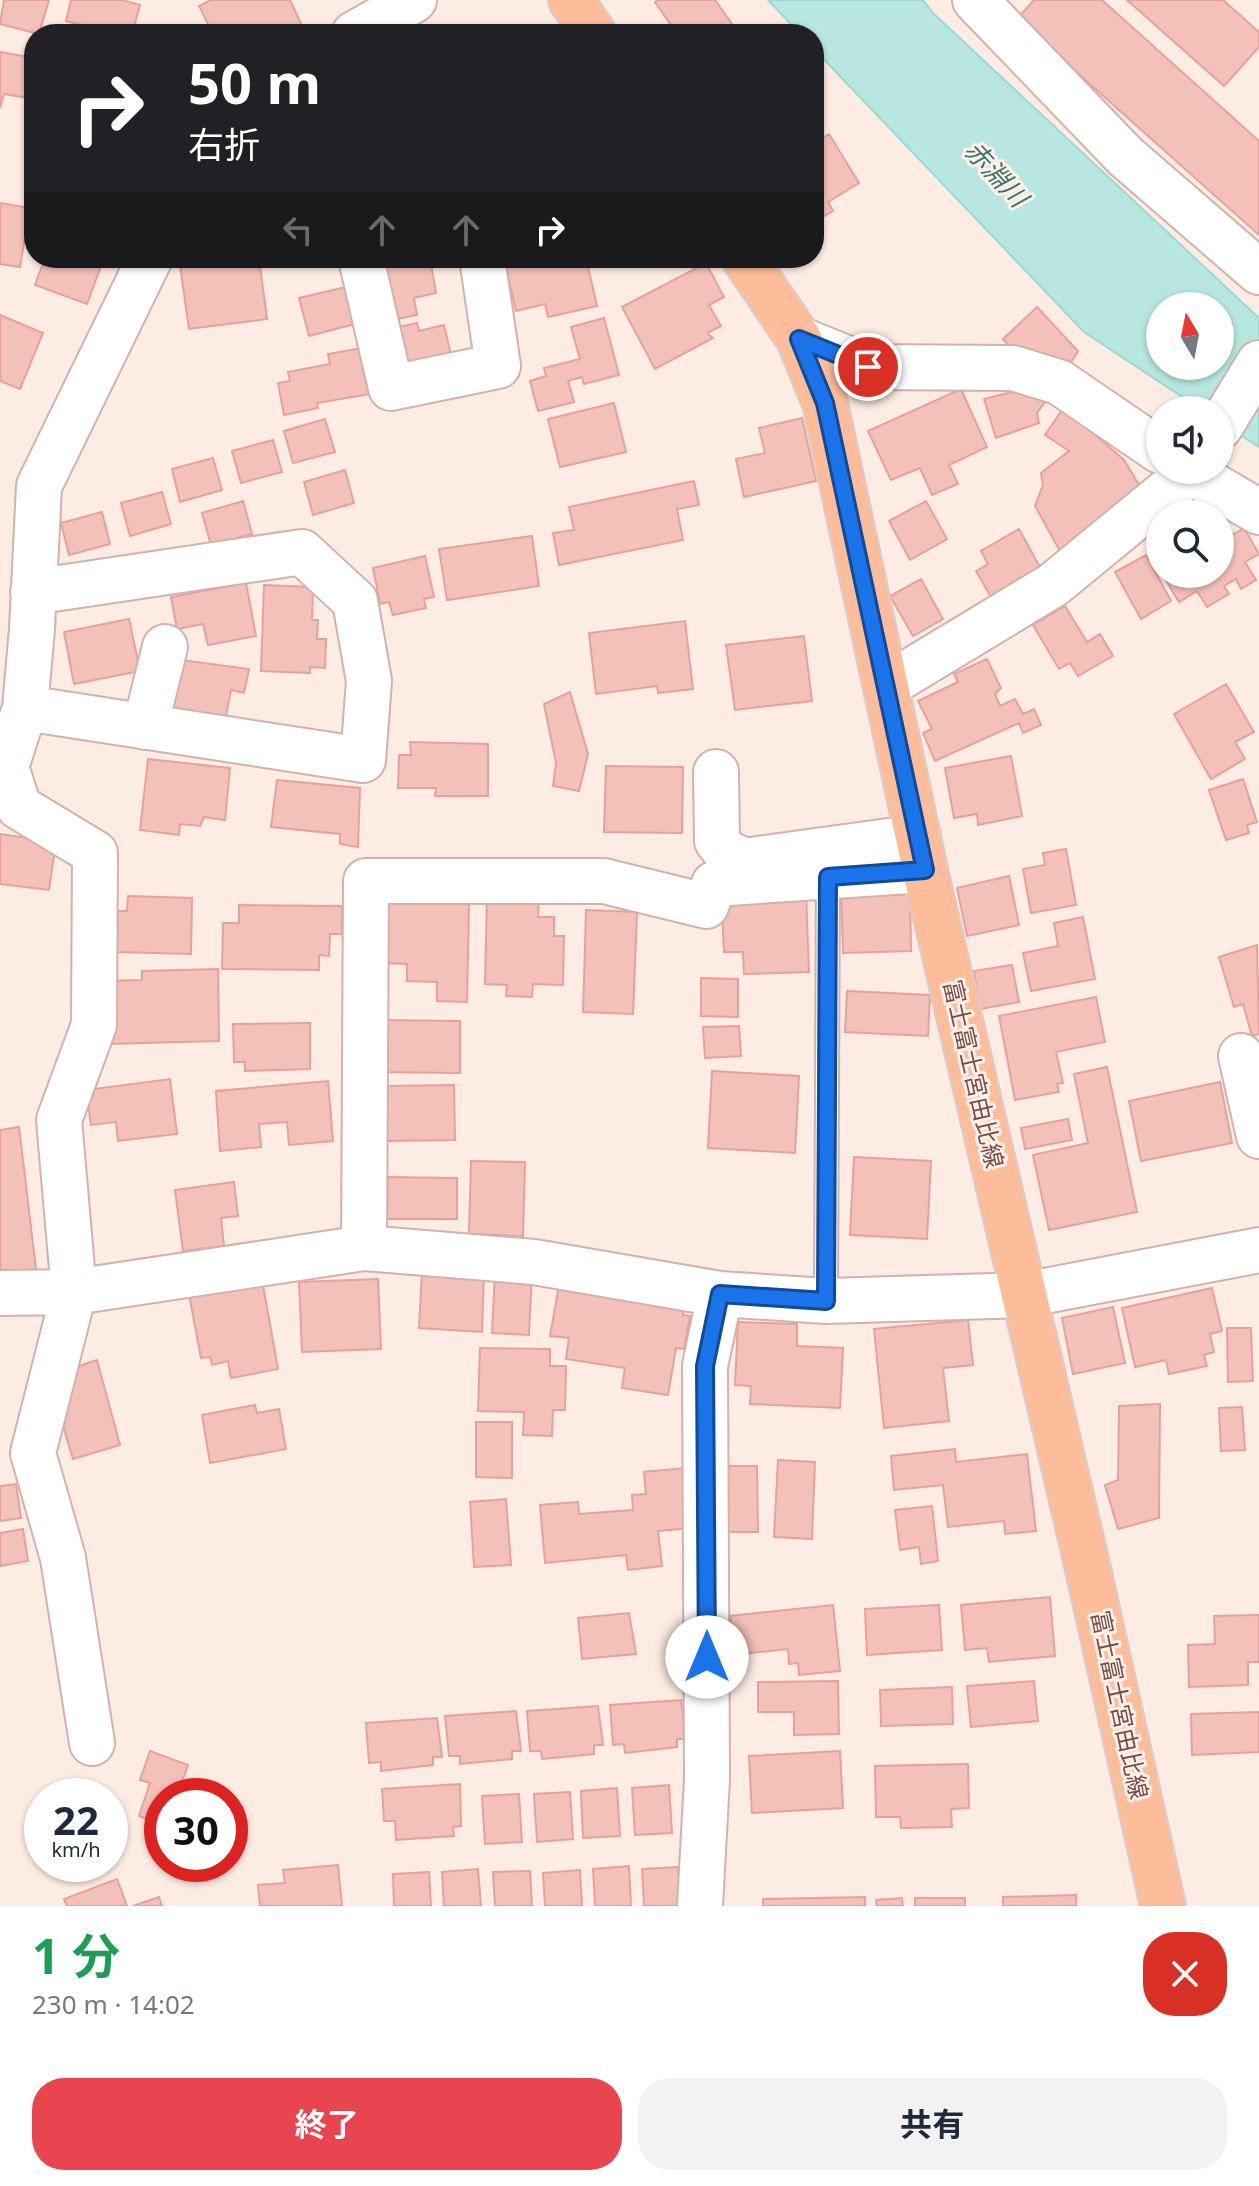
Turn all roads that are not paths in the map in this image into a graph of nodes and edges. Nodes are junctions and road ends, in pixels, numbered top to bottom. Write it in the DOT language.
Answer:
graph roads {
  1 [pos="414,0"];
  2 [pos="571,0"];
  3 [pos="975,0"];
  4 [pos="372,24"];
  5 [pos="587,24"];
  6 [pos="145,268"];
  7 [pos="363,268"];
  8 [pos="483,268"];
  9 [pos="751,268"];
  10 [pos="1259,272"];
  11 [pos="799,339"];
  12 [pos="1259,363"];
  13 [pos="1234,404"];
  14 [pos="1146,441"];
  15 [pos="1163,484"];
  16 [pos="1213,484"];
  17 [pos="1259,512"];
  18 [pos="33,592"];
  19 [pos="165,647"];
  20 [pos="886,686"];
  21 [pos="25,708"];
  22 [pos="145,727"];
  23 [pos="716,772"];
  24 [pos="922,854"];
  25 [pos="828,877"];
  26 [pos="1241,1056"];
  27 [pos="1259,1136"];
  28 [pos="364,1248"];
  29 [pos="1259,1250"];
  30 [pos="74,1292"];
  31 [pos="0,1293"];
  32 [pos="720,1294"];
  33 [pos="1024,1295"];
  34 [pos="826,1301"];
  35 [pos="16,1456"];
  36 [pos="92,1743"];
  37 [pos="700,1906"];
  38 [pos="1163,1906"];
  1 -- 4 [label="street"];
  2 -- 5 [label="main road"];
  3 -- 10 [label="street"];
  6 -- 18 [label="street"];
  7 -- 8 [label="street"];
  9 -- 11 [label="main road, 富士富士宮由比線"];
  11 -- 14 [label="street"];
  11 -- 20 [label="main road, 富士富士宮由比線"];
  12 -- 13 [label="street"];
  15 -- 20 [label="street"];
  16 -- 17 [label="street"];
  18 -- 21 [label="street"];
  18 -- 22 [label="street"];
  19 -- 22 [label="street"];
  20 -- 24 [label="main road, 富士富士宮由比線"];
  21 -- 22 [label="street"];
  21 -- 30 [label="street"];
  23 -- 24 [label="street"];
  24 -- 25 [label="street"];
  24 -- 33 [label="main road, 富士富士宮由比線"];
  25 -- 28 [label="street"];
  25 -- 34 [label="lane"];
  26 -- 27 [label="street"];
  28 -- 30 [label="street"];
  28 -- 32 [label="street"];
  29 -- 33 [label="street"];
  30 -- 31 [label="street"];
  30 -- 35 [label="street"];
  32 -- 34 [label="street"];
  32 -- 37 [label="street"];
  33 -- 34 [label="street"];
  33 -- 38 [label="main road, 富士富士宮由比線"];
  35 -- 36 [label="street"];
}
